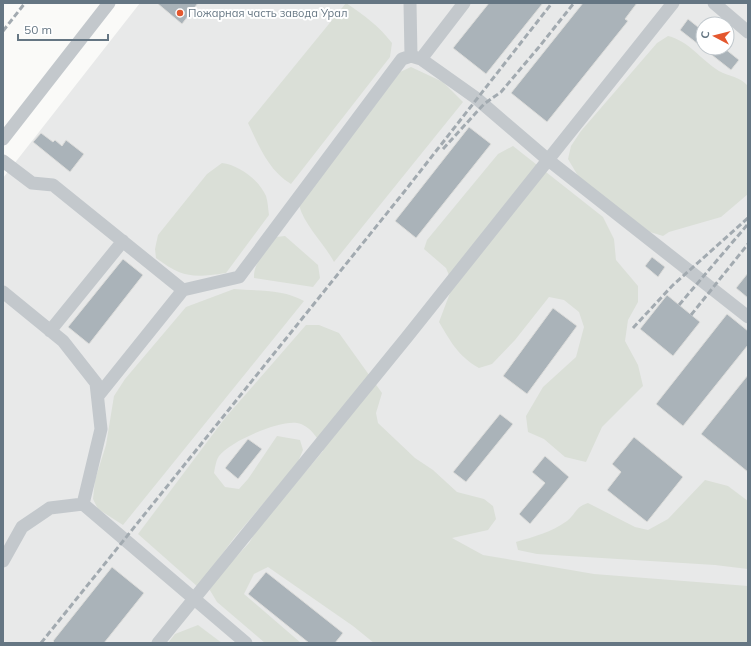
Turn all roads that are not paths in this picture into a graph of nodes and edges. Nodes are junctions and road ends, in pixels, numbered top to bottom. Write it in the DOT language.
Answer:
graph roads {
  1 [pos="109,3"];
  2 [pos="410,3"];
  3 [pos="464,3"];
  4 [pos="673,3"];
  5 [pos="714,3"];
  6 [pos="748,32"];
  7 [pos="416,58"];
  8 [pos="3,139"];
  9 [pos="547,159"];
  10 [pos="3,162"];
  11 [pos="123,241"];
  12 [pos="183,290"];
  13 [pos="3,292"];
  14 [pos="748,317"];
  15 [pos="50,331"];
  16 [pos="98,396"];
  17 [pos="83,504"];
  18 [pos="3,561"];
  19 [pos="194,598"];
  20 [pos="158,643"];
  21 [pos="246,643"];
  1 -- 8 [label="street"];
  2 -- 7 [label="street"];
  3 -- 7 [label="street"];
  4 -- 9 [label="street"];
  5 -- 6 [label="street"];
  7 -- 9 [label="street"];
  7 -- 12 [label="street"];
  9 -- 14 [label="street"];
  9 -- 19 [label="street"];
  10 -- 11 [label="street"];
  11 -- 12 [label="street"];
  11 -- 15 [label="street"];
  12 -- 16 [label="street"];
  13 -- 15 [label="street"];
  15 -- 16 [label="street"];
  16 -- 17 [label="street"];
  17 -- 18 [label="street"];
  17 -- 19 [label="street"];
  19 -- 20 [label="street"];
  19 -- 21 [label="street"];
}
